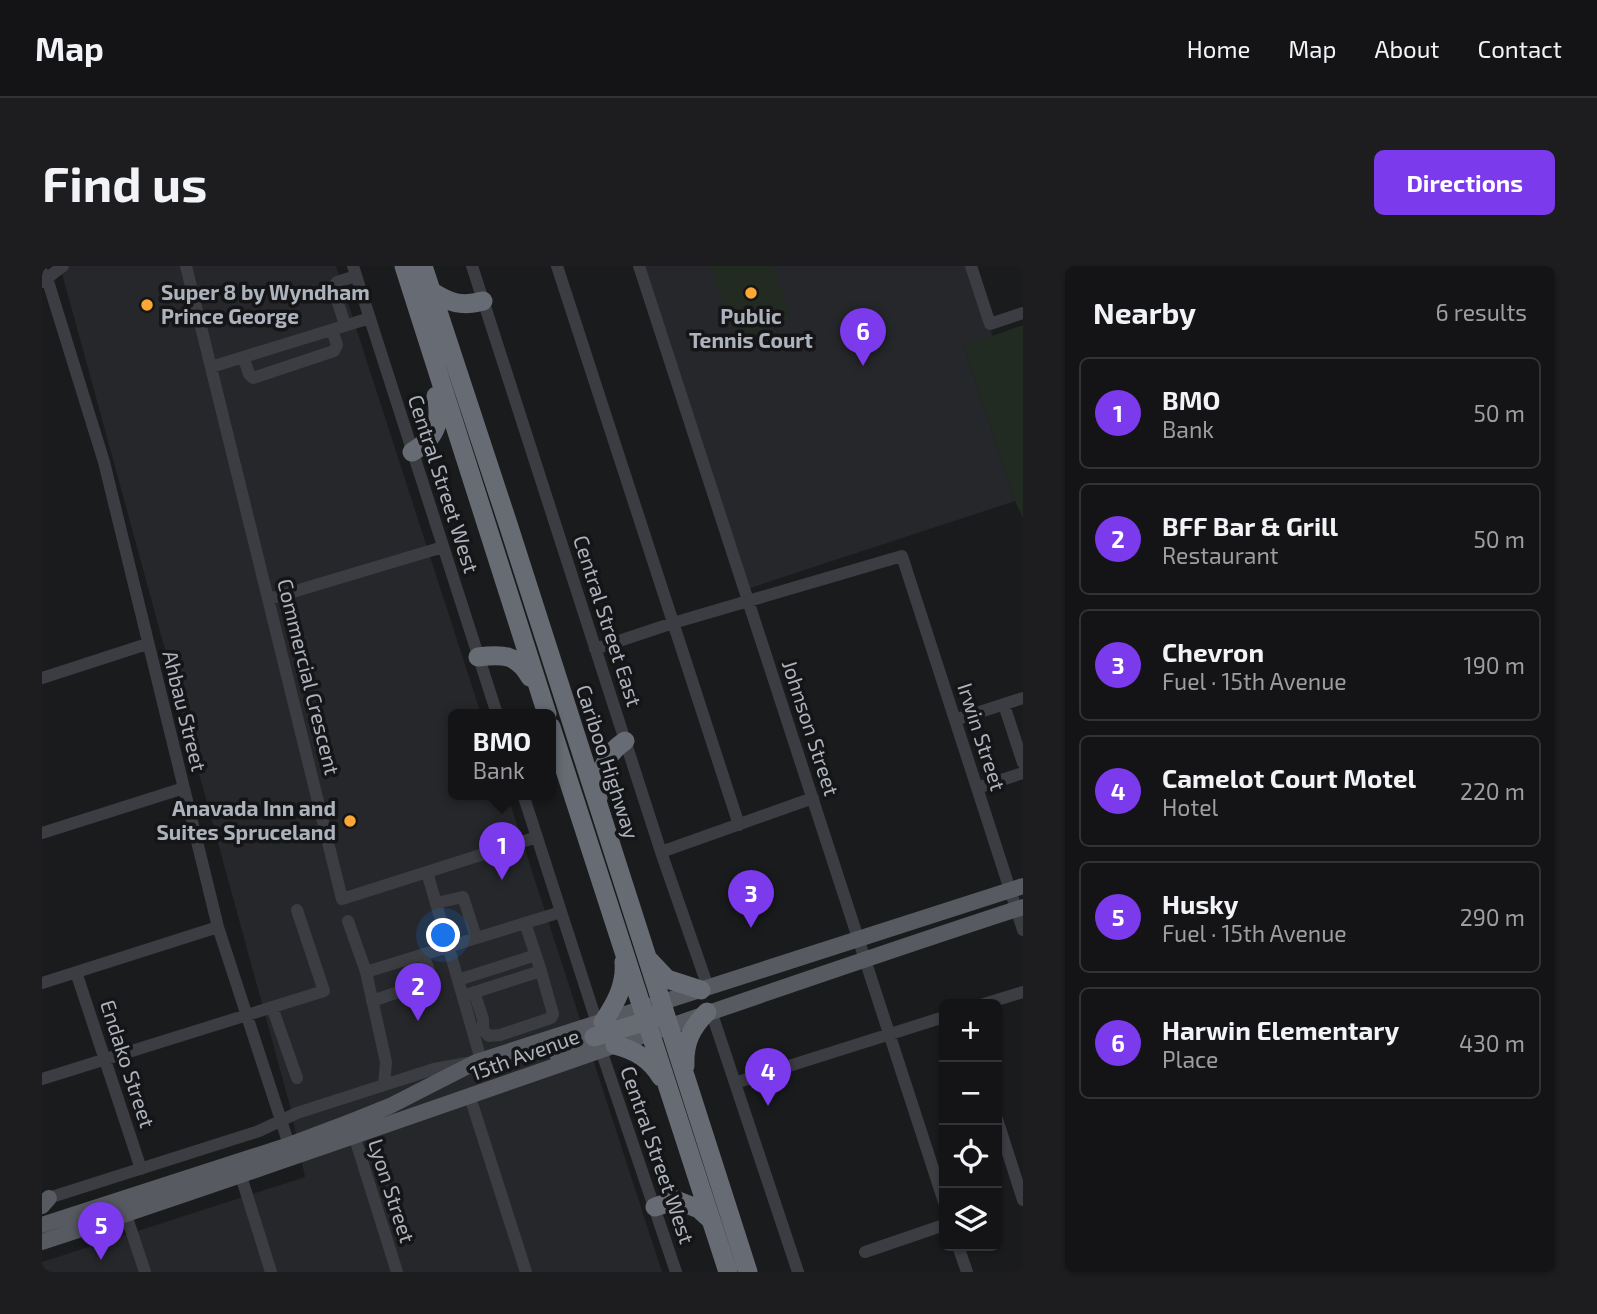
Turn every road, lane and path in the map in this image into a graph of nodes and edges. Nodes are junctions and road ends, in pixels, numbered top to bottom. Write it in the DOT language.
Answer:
graph roads {
  1 [pos="63,266"];
  2 [pos="186,266"];
  3 [pos="404,266"];
  4 [pos="423,266"];
  5 [pos="472,266"];
  6 [pos="556,266"];
  7 [pos="639,266"];
  8 [pos="971,266"];
  9 [pos="355,271"];
  10 [pos="44,277"];
  11 [pos="431,291"];
  12 [pos="474,303"];
  13 [pos="1023,313"];
  14 [pos="370,318"];
  15 [pos="345,326"];
  16 [pos="332,330"];
  17 [pos="439,345"];
  18 [pos="244,359"];
  19 [pos="211,367"];
  20 [pos="412,452"];
  21 [pos="443,547"];
  22 [pos="269,599"];
  23 [pos="749,601"];
  24 [pos="673,623"];
  25 [pos="148,644"];
  26 [pos="595,649"];
  27 [pos="478,657"];
  28 [pos="42,678"];
  29 [pos="1023,698"];
  30 [pos="1004,705"];
  31 [pos="544,706"];
  32 [pos="495,709"];
  33 [pos="955,720"];
  34 [pos="625,741"];
  35 [pos="556,742"];
  36 [pos="1023,763"];
  37 [pos="1023,774"];
  38 [pos="184,788"];
  39 [pos="977,788"];
  40 [pos="813,799"];
  41 [pos="525,800"];
  42 [pos="597,806"];
  43 [pos="739,825"];
  44 [pos="42,833"];
  45 [pos="537,837"];
  46 [pos="660,852"];
  47 [pos="427,872"];
  48 [pos="1017,888"];
  49 [pos="436,903"];
  50 [pos="1020,908"];
  51 [pos="297,910"];
  52 [pos="561,912"];
  53 [pos="348,921"];
  54 [pos="525,923"];
  55 [pos="218,927"];
  56 [pos="1023,930"];
  57 [pos="476,937"];
  58 [pos="858,939"];
  59 [pos="448,946"];
  60 [pos="623,947"];
  61 [pos="645,953"];
  62 [pos="423,954"];
  63 [pos="536,955"];
  64 [pos="864,959"];
  65 [pos="541,971"];
  66 [pos="76,972"];
  67 [pos="366,972"];
  68 [pos="458,980"];
  69 [pos="42,983"];
  70 [pos="704,989"];
  71 [pos="1023,992"];
  72 [pos="469,994"];
  73 [pos="1000,999"];
  74 [pos="372,1001"];
  75 [pos="272,1007"];
  76 [pos="709,1011"];
  77 [pos="247,1016"];
  78 [pos="654,1018"];
  79 [pos="939,1019"];
  80 [pos="602,1035"];
  81 [pos="890,1036"];
  82 [pos="105,1060"];
  83 [pos="479,1061"];
  84 [pos="297,1078"];
  85 [pos="42,1079"];
  86 [pos="735,1083"];
  87 [pos="384,1085"];
  88 [pos="678,1087"];
  89 [pos="470,1097"];
  90 [pos="280,1121"];
  91 [pos="999,1125"];
  92 [pos="352,1130"];
  93 [pos="291,1152"];
  94 [pos="691,1160"];
  95 [pos="141,1168"];
  96 [pos="241,1176"];
  97 [pos="939,1188"];
  98 [pos="676,1200"];
  99 [pos="1023,1200"];
  100 [pos="44,1202"];
  101 [pos="124,1207"];
  102 [pos="655,1207"];
  103 [pos="711,1220"];
  104 [pos="42,1225"];
  105 [pos="939,1227"];
  106 [pos="42,1242"];
  107 [pos="960,1251"];
  108 [pos="864,1252"];
  109 [pos="145,1272"];
  110 [pos="271,1272"];
  111 [pos="397,1272"];
  112 [pos="526,1272"];
  113 [pos="676,1272"];
  114 [pos="728,1272"];
  115 [pos="748,1272"];
  116 [pos="798,1272"];
  117 [pos="967,1272"];
  1 -- 10 [label="street"];
  2 -- 19 [label="street, Commercial Crescent"];
  3 -- 17 [label="highway, Cariboo Highway"];
  4 -- 11 [label="highway, Cariboo Highway"];
  5 -- 12 [label="street, Central Street East"];
  6 -- 24 [label="street"];
  7 -- 23 [label="street, Johnson Street"];
  8 -- 13 [label="street"];
  9 -- 14 [label="street, Central Street West"];
  9 -- 15 [label="street"];
  10 -- 25 [label="street, Ahbau Street"];
  11 -- 12 [label="highway"];
  11 -- 17 [label="highway, Cariboo Highway"];
  12 -- 17 [label="highway"];
  12 -- 26 [label="street, Central Street East"];
  14 -- 15 [label="street"];
  14 -- 20 [label="street, Central Street West"];
  15 -- 16 [label="street"];
  16 -- 18 [label="street"];
  16 -- 18 [label="street"];
  17 -- 20 [label="highway"];
  17 -- 31 [label="highway, Cariboo Highway"];
  17 -- 42 [label="highway, Cariboo Highway"];
  18 -- 19 [label="street"];
  19 -- 22 [label="street, Commercial Crescent"];
  20 -- 21 [label="street, Central Street West"];
  21 -- 22 [label="street"];
  21 -- 27 [label="street, Central Street West"];
  22 -- 47 [label="street, Commercial Crescent"];
  23 -- 24 [label="street"];
  23 -- 33 [label="street, Irwin Street"];
  23 -- 40 [label="street, Johnson Street"];
  24 -- 26 [label="street"];
  24 -- 43 [label="street"];
  25 -- 28 [label="street"];
  25 -- 38 [label="street, Ahbau Street"];
  26 -- 34 [label="street, Central Street East"];
  27 -- 31 [label="highway"];
  27 -- 32 [label="street, Central Street West"];
  29 -- 30 [label="street"];
  30 -- 33 [label="street"];
  30 -- 36 [label="street"];
  33 -- 39 [label="street, Irwin Street"];
  34 -- 42 [label="highway"];
  34 -- 46 [label="street, Central Street East"];
  35 -- 60 [label="highway, Cariboo Highway"];
  37 -- 39 [label="street"];
  38 -- 44 [label="street"];
  38 -- 55 [label="street, Ahbau Street"];
  39 -- 48 [label="street, Irwin Street"];
  40 -- 43 [label="street"];
  40 -- 58 [label="street, Johnson Street"];
  41 -- 45 [label="street, Central Street West"];
  42 -- 61 [label="highway, Cariboo Highway"];
  43 -- 46 [label="street"];
  45 -- 47 [label="street, Commercial Crescent"];
  45 -- 52 [label="street, Central Street West"];
  46 -- 70 [label="street, Central Street East"];
  47 -- 49 [label="street"];
  48 -- 50 [label="street, Irwin Street"];
  48 -- 58 [label="main road"];
  49 -- 57 [label="street"];
  49 -- 59 [label="street"];
  50 -- 56 [label="street, Irwin Street"];
  50 -- 64 [label="main road"];
  51 -- 75 [label="street"];
  52 -- 54 [label="street"];
  52 -- 80 [label="street, Central Street West"];
  53 -- 67 [label="street"];
  54 -- 57 [label="street"];
  54 -- 63 [label="street"];
  55 -- 66 [label="street"];
  55 -- 77 [label="street, Ahbau Street"];
  57 -- 59 [label="street"];
  58 -- 64 [label="street, Johnson Street"];
  58 -- 70 [label="main road"];
  59 -- 62 [label="street"];
  59 -- 68 [label="street"];
  60 -- 78 [label="highway, Cariboo Highway"];
  60 -- 80 [label="highway"];
  61 -- 70 [label="highway"];
  61 -- 78 [label="highway, Cariboo Highway"];
  62 -- 67 [label="street"];
  62 -- 74 [label="street"];
  63 -- 65 [label="street"];
  63 -- 68 [label="street"];
  64 -- 76 [label="main road"];
  64 -- 81 [label="street, Johnson Street"];
  65 -- 72 [label="street"];
  65 -- 72 [label="street"];
  66 -- 69 [label="street"];
  66 -- 82 [label="street, Endako Street"];
  67 -- 74 [label="street"];
  68 -- 72 [label="street"];
  70 -- 78 [label="main road"];
  71 -- 73 [label="street"];
  72 -- 83 [label="street"];
  74 -- 87 [label="street"];
  75 -- 77 [label="street"];
  75 -- 84 [label="street"];
  76 -- 78 [label="main road"];
  76 -- 86 [label="street"];
  76 -- 88 [label="highway"];
  77 -- 82 [label="street"];
  77 -- 90 [label="street, Ahbau Street"];
  78 -- 80 [label="highway"];
  78 -- 88 [label="highway, Cariboo Highway"];
  79 -- 81 [label="street"];
  80 -- 83 [label="main road, 15th Avenue"];
  80 -- 88 [label="highway"];
  80 -- 89 [label="main road, 15th Avenue"];
  80 -- 102 [label="street, Central Street West"];
  81 -- 86 [label="street"];
  81 -- 97 [label="street, Johnson Street"];
  82 -- 85 [label="street"];
  82 -- 95 [label="street, Endako Street"];
  83 -- 87 [label="street, 15th Avenue"];
  83 -- 92 [label="main road, 15th Avenue"];
  86 -- 116 [label="street"];
  87 -- 90 [label="street, 15th Avenue"];
  88 -- 94 [label="highway, Cariboo Highway"];
  88 -- 115 [label="highway, Cariboo Highway"];
  89 -- 92 [label="main road, 15th Avenue"];
  89 -- 112 [label="street"];
  90 -- 93 [label="street, Ahbau Street"];
  90 -- 95 [label="street, 15th Avenue"];
  91 -- 99 [label="street"];
  92 -- 93 [label="main road, 15th Avenue"];
  92 -- 111 [label="street, Lyon Street"];
  93 -- 96 [label="main road, 15th Avenue"];
  93 -- 101 [label="main road, 15th Avenue"];
  94 -- 98 [label="highway"];
  94 -- 103 [label="highway, Cariboo Highway"];
  95 -- 100 [label="street, 15th Avenue"];
  96 -- 101 [label="main road, 15th Avenue"];
  96 -- 110 [label="street"];
  98 -- 102 [label="highway"];
  98 -- 103 [label="highway"];
  101 -- 104 [label="main road, 15th Avenue"];
  101 -- 106 [label="main road, 15th Avenue"];
  101 -- 109 [label="street"];
  102 -- 113 [label="street, Central Street West"];
  103 -- 114 [label="highway, Cariboo Highway"];
  105 -- 108 [label="street"];
  107 -- 117 [label="street"];
}
